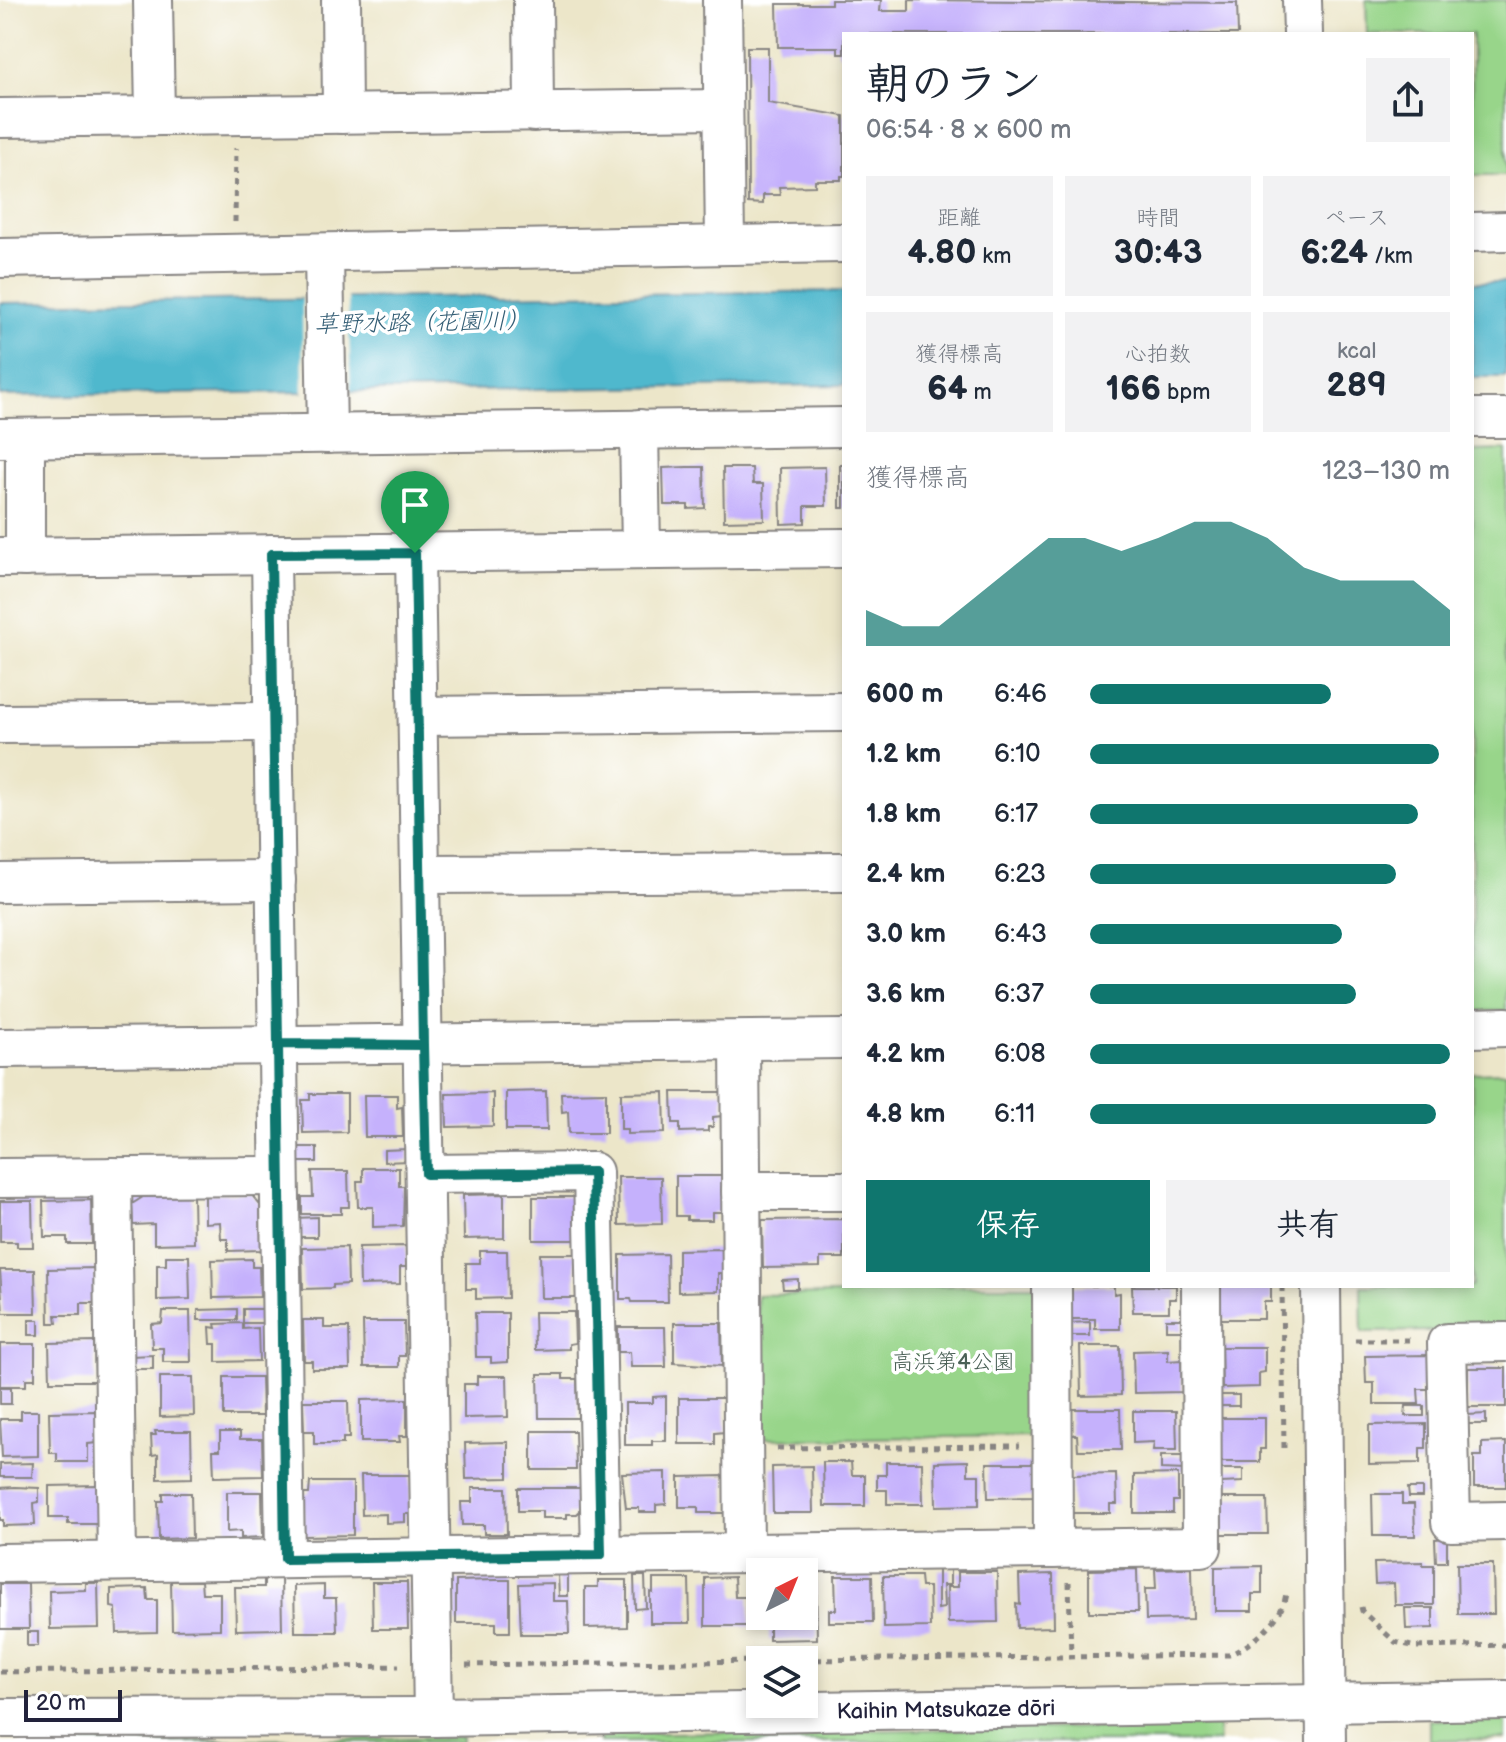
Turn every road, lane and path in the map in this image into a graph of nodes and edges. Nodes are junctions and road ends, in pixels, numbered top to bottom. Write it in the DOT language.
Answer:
graph roads {
  1 [pos="153,0"];
  2 [pos="341,0"];
  3 [pos="533,0"];
  4 [pos="722,0"];
  5 [pos="1302,0"];
  6 [pos="1303,32"];
  7 [pos="722,109"];
  8 [pos="534,112"];
  9 [pos="342,114"];
  10 [pos="236,115"];
  11 [pos="155,116"];
  12 [pos="0,118"];
  13 [pos="235,222"];
  14 [pos="1506,231"];
  15 [pos="1474,232"];
  16 [pos="842,243"];
  17 [pos="725,245"];
  18 [pos="324,254"];
  19 [pos="0,258"];
  20 [pos="1474,418"];
  21 [pos="1506,418"];
  22 [pos="842,427"];
  23 [pos="639,429"];
  24 [pos="327,434"];
  25 [pos="12,438"];
  26 [pos="842,548"];
  27 [pos="641,550"];
  28 [pos="415,553"];
  29 [pos="271,554"];
  30 [pos="13,557"];
  31 [pos="842,712"];
  32 [pos="418,716"];
  33 [pos="273,722"];
  34 [pos="0,724"];
  35 [pos="842,872"];
  36 [pos="420,874"];
  37 [pos="276,880"];
  38 [pos="0,883"];
  39 [pos="1506,1027"];
  40 [pos="1474,1028"];
  41 [pos="842,1039"];
  42 [pos="740,1042"];
  43 [pos="278,1044"];
  44 [pos="423,1045"];
  45 [pos="0,1048"];
  46 [pos="426,1174"];
  47 [pos="279,1176"];
  48 [pos="112,1177"];
  49 [pos="0,1178"];
  50 [pos="741,1191"];
  51 [pos="842,1191"];
  52 [pos="1052,1288"];
  53 [pos="1201,1288"];
  54 [pos="1321,1288"];
  55 [pos="1354,1326"];
  56 [pos="1354,1340"];
  57 [pos="1506,1342"];
  58 [pos="1447,1343"];
  59 [pos="1354,1355"];
  60 [pos="1053,1446"];
  61 [pos="744,1448"];
  62 [pos="1506,1521"];
  63 [pos="1061,1549"];
  64 [pos="744,1553"];
  65 [pos="601,1555"];
  66 [pos="431,1557"];
  67 [pos="285,1559"];
  68 [pos="117,1561"];
  69 [pos="0,1563"];
  70 [pos="1360,1602"];
  71 [pos="1506,1645"];
  72 [pos="1071,1657"];
  73 [pos="746,1661"];
  74 [pos="411,1666"];
  75 [pos="459,1666"];
  76 [pos="0,1672"];
  77 [pos="1506,1700"];
  78 [pos="1326,1703"];
  79 [pos="433,1717"];
  80 [pos="0,1718"];
  81 [pos="530,1729"];
  82 [pos="1326,1742"];
  1 -- 11 [label="street"];
  2 -- 9 [label="street"];
  3 -- 8 [label="street"];
  4 -- 7 [label="street"];
  5 -- 6 [label="street"];
  7 -- 8 [label="street"];
  7 -- 17 [label="street"];
  8 -- 9 [label="street"];
  9 -- 10 [label="street"];
  10 -- 11 [label="street"];
  10 -- 13 [label="path"];
  11 -- 12 [label="street"];
  14 -- 15 [label="street"];
  16 -- 17 [label="street"];
  17 -- 18 [label="street"];
  18 -- 19 [label="street"];
  18 -- 24 [label="street"];
  20 -- 21 [label="street"];
  22 -- 23 [label="street"];
  23 -- 24 [label="street"];
  23 -- 27 [label="street"];
  24 -- 25 [label="street"];
  25 -- 30 [label="street"];
  26 -- 27 [label="street"];
  27 -- 28 [label="street"];
  28 -- 29 [label="street"];
  28 -- 32 [label="street"];
  29 -- 30 [label="street"];
  29 -- 33 [label="street"];
  31 -- 32 [label="street"];
  32 -- 36 [label="street"];
  33 -- 34 [label="street"];
  33 -- 37 [label="street"];
  35 -- 36 [label="street"];
  36 -- 44 [label="street"];
  37 -- 38 [label="street"];
  37 -- 43 [label="street"];
  39 -- 40 [label="street"];
  41 -- 42 [label="street"];
  42 -- 44 [label="street"];
  42 -- 50 [label="street"];
  43 -- 44 [label="street"];
  43 -- 45 [label="street"];
  43 -- 47 [label="street"];
  44 -- 46 [label="street"];
  46 -- 65 [label="street"];
  46 -- 66 [label="street"];
  47 -- 48 [label="street"];
  47 -- 67 [label="street"];
  48 -- 49 [label="street"];
  48 -- 68 [label="street"];
  50 -- 51 [label="street"];
  50 -- 61 [label="street"];
  52 -- 60 [label="street"];
  53 -- 63 [label="street"];
  54 -- 78 [label="street"];
  55 -- 56 [label="path"];
  56 -- 58 [label="path"];
  56 -- 59 [label="path"];
  57 -- 58 [label="street"];
  58 -- 62 [label="street"];
  60 -- 61 [label="path"];
  60 -- 63 [label="street"];
  61 -- 64 [label="street"];
  63 -- 64 [label="street"];
  63 -- 72 [label="path"];
  64 -- 65 [label="street"];
  65 -- 66 [label="street"];
  66 -- 67 [label="street"];
  66 -- 79 [label="street"];
  67 -- 68 [label="street"];
  68 -- 69 [label="street"];
  70 -- 71 [label="path"];
  73 -- 75 [label="path"];
  74 -- 76 [label="path"];
  77 -- 78 [label="street, Kaihin Matsukaze dōri"];
  78 -- 81 [label="street, Kaihin Matsukaze dōri"];
  78 -- 82 [label="street"];
  79 -- 80 [label="street, Kaihin Matsukaze dōri"];
  79 -- 81 [label="street, Kaihin Matsukaze dōri"];
}
